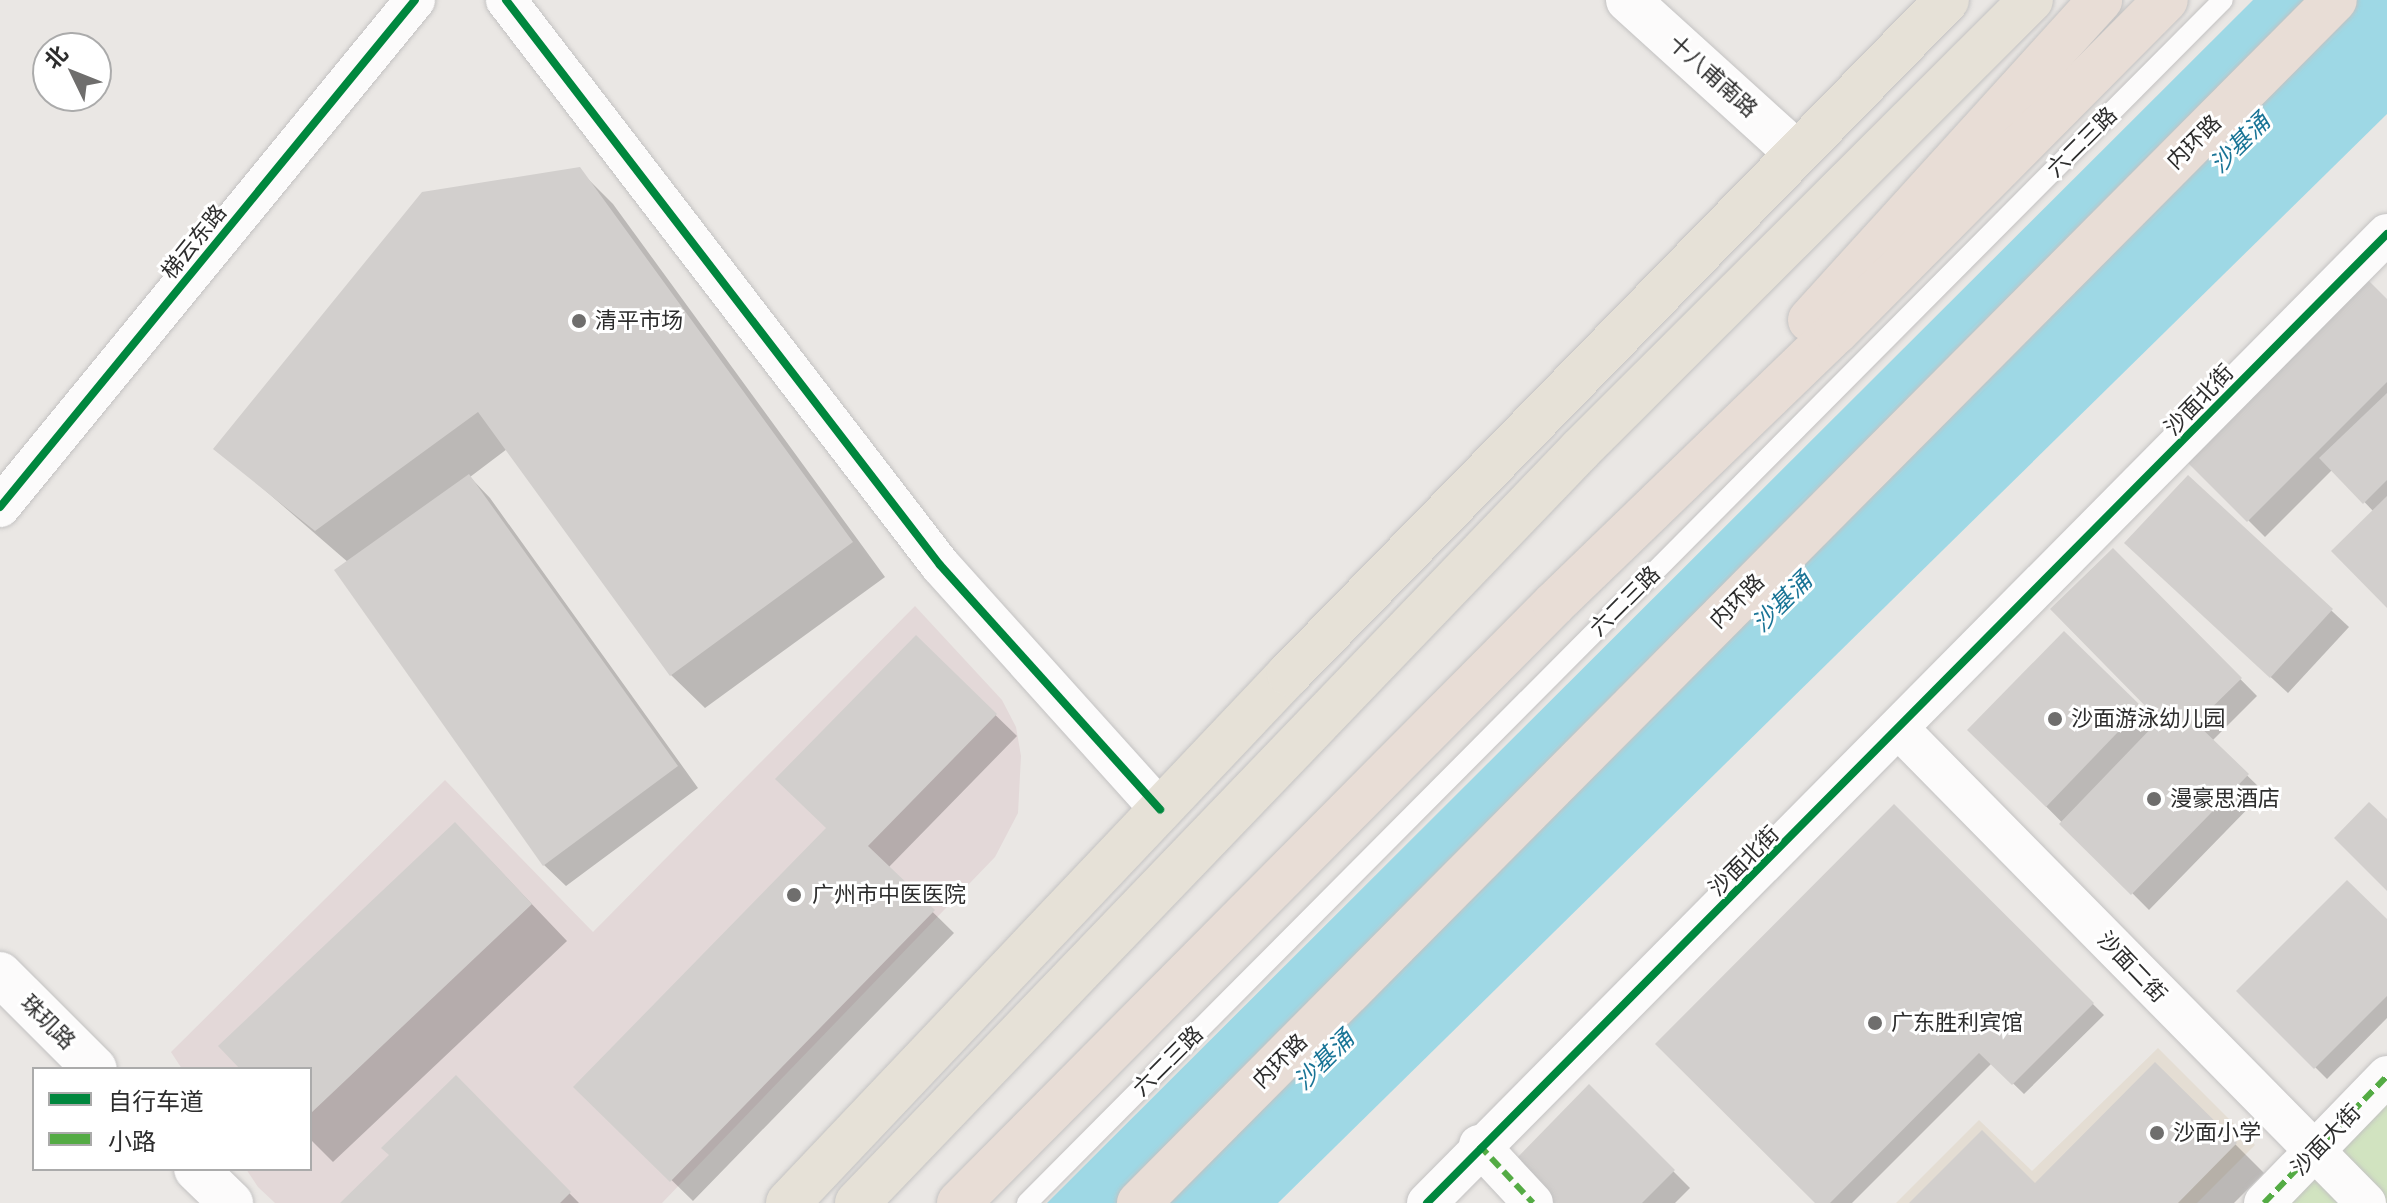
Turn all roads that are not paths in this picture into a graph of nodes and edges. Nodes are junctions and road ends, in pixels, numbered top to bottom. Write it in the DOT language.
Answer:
graph roads {
  1 [pos="415,0"];
  2 [pos="506,0"];
  3 [pos="1628,0"];
  4 [pos="1947,0"];
  5 [pos="2031,0"];
  6 [pos="2100,0"];
  7 [pos="2166,0"];
  8 [pos="2223,0"];
  9 [pos="2335,0"];
  10 [pos="1797,153"];
  11 [pos="2387,234"];
  12 [pos="0,507"];
  13 [pos="1554,604"];
  14 [pos="1900,730"];
  15 [pos="1160,809"];
  16 [pos="0,974"];
  17 [pos="93,1067"];
  18 [pos="2387,1076"];
  19 [pos="1480,1147"];
  20 [pos="2313,1153"];
  21 [pos="198,1171"];
  22 [pos="231,1203"];
  23 [pos="788,1203"];
  24 [pos="857,1203"];
  25 [pos="959,1203"];
  26 [pos="1027,1203"];
  27 [pos="1139,1203"];
  28 [pos="1427,1203"];
  29 [pos="1533,1203"];
  30 [pos="2264,1203"];
  31 [pos="2366,1203"];
  1 -- 12 [label="street, 梯云东路"];
  2 -- 15 [label="street"];
  3 -- 10 [label="street, 十八甫南路"];
  4 -- 10 [label="main road"];
  5 -- 24 [label="main road"];
  6 -- 13 [label="highway"];
  7 -- 13 [label="highway"];
  8 -- 26 [label="lane, 六二三路"];
  9 -- 27 [label="highway, 内环路"];
  10 -- 15 [label="main road"];
  11 -- 14 [label="street, 沙面北街"];
  13 -- 25 [label="highway"];
  14 -- 19 [label="street, 沙面北街"];
  14 -- 20 [label="street, 沙面二街"];
  15 -- 23 [label="main road"];
  16 -- 17 [label="street, 珠玑路"];
  18 -- 20 [label="street, 沙面大街"];
  19 -- 28 [label="street, 沙面北街"];
  19 -- 29 [label="street"];
  20 -- 30 [label="street, 沙面大街"];
  20 -- 31 [label="street, 沙面二街"];
  21 -- 22 [label="street"];
}
